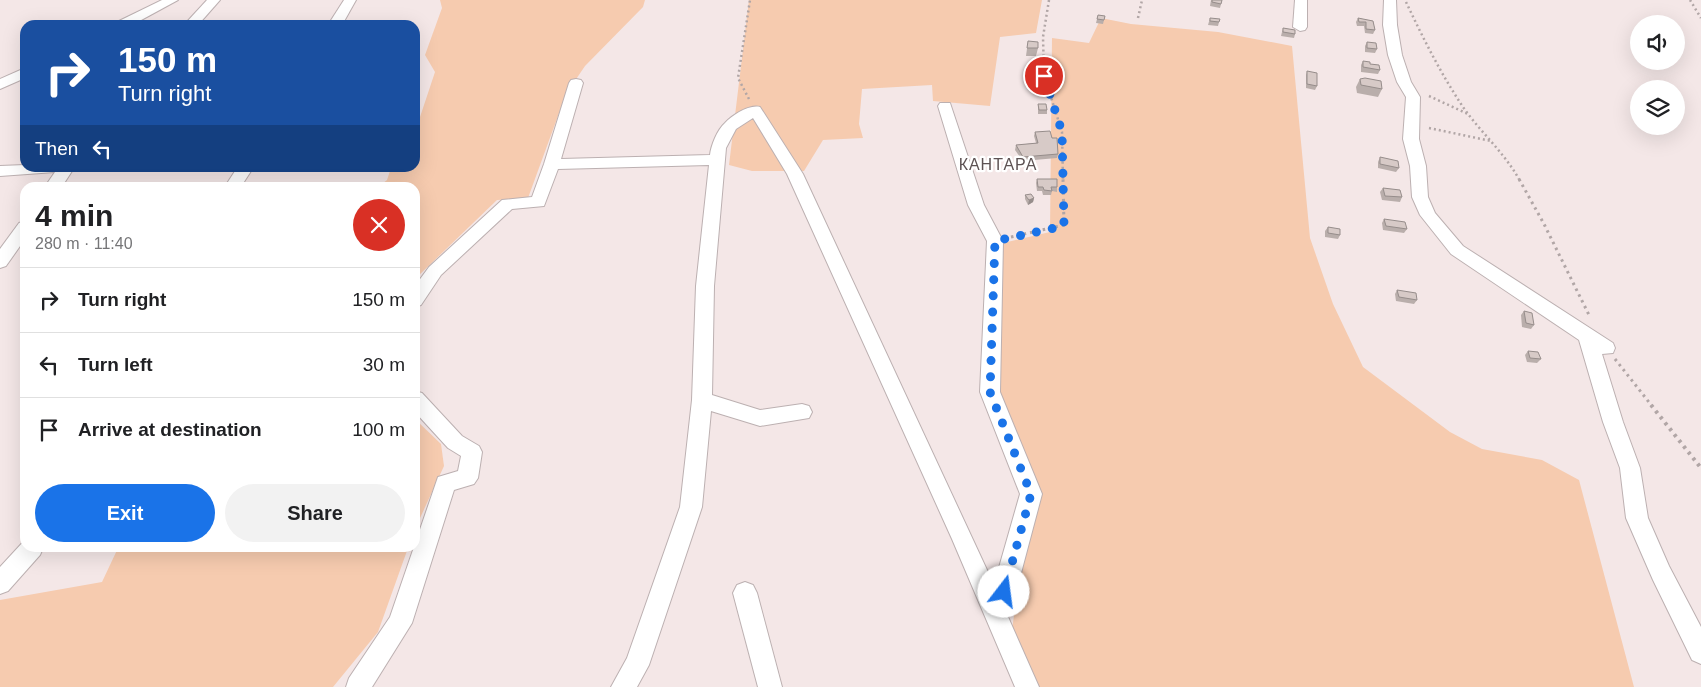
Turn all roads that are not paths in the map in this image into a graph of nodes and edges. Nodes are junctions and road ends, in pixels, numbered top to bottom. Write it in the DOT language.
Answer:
graph roads {
  1 [pos="172,0"];
  2 [pos="214,0"];
  3 [pos="350,0"];
  4 [pos="1301,0"];
  5 [pos="1390,0"];
  6 [pos="132,20"];
  7 [pos="195,20"];
  8 [pos="338,20"];
  9 [pos="1300,27"];
  10 [pos="20,75"];
  11 [pos="576,84"];
  12 [pos="0,85"];
  13 [pos="945,106"];
  14 [pos="717,160"];
  15 [pos="552,164"];
  16 [pos="20,170"];
  17 [pos="0,171"];
  18 [pos="20,234"];
  19 [pos="0,262"];
  20 [pos="420,293"];
  21 [pos="1588,337"];
  22 [pos="1606,348"];
  23 [pos="702,400"];
  24 [pos="420,404"];
  25 [pos="802,412"];
  26 [pos="28,552"];
  27 [pos="29,552"];
  28 [pos="0,573"];
  29 [pos="0,583"];
  30 [pos="745,592"];
  31 [pos="993,608"];
  32 [pos="1701,652"];
  33 [pos="358,687"];
  34 [pos="623,687"];
  35 [pos="770,687"];
  36 [pos="1027,687"];
  1 -- 6 [label="street"];
  2 -- 7 [label="street"];
  3 -- 8 [label="street"];
  4 -- 9 [label="street"];
  5 -- 21 [label="street"];
  10 -- 12 [label="street"];
  11 -- 15 [label="street"];
  13 -- 31 [label="street"];
  14 -- 15 [label="street"];
  14 -- 23 [label="street"];
  14 -- 31 [label="street"];
  15 -- 20 [label="street"];
  16 -- 17 [label="street"];
  18 -- 19 [label="street"];
  21 -- 22 [label="street"];
  21 -- 32 [label="street"];
  23 -- 25 [label="street"];
  23 -- 34 [label="street"];
  24 -- 33 [label="street"];
  26 -- 28 [label="street"];
  27 -- 29 [label="street"];
  30 -- 35 [label="street"];
  31 -- 36 [label="street"];
}
